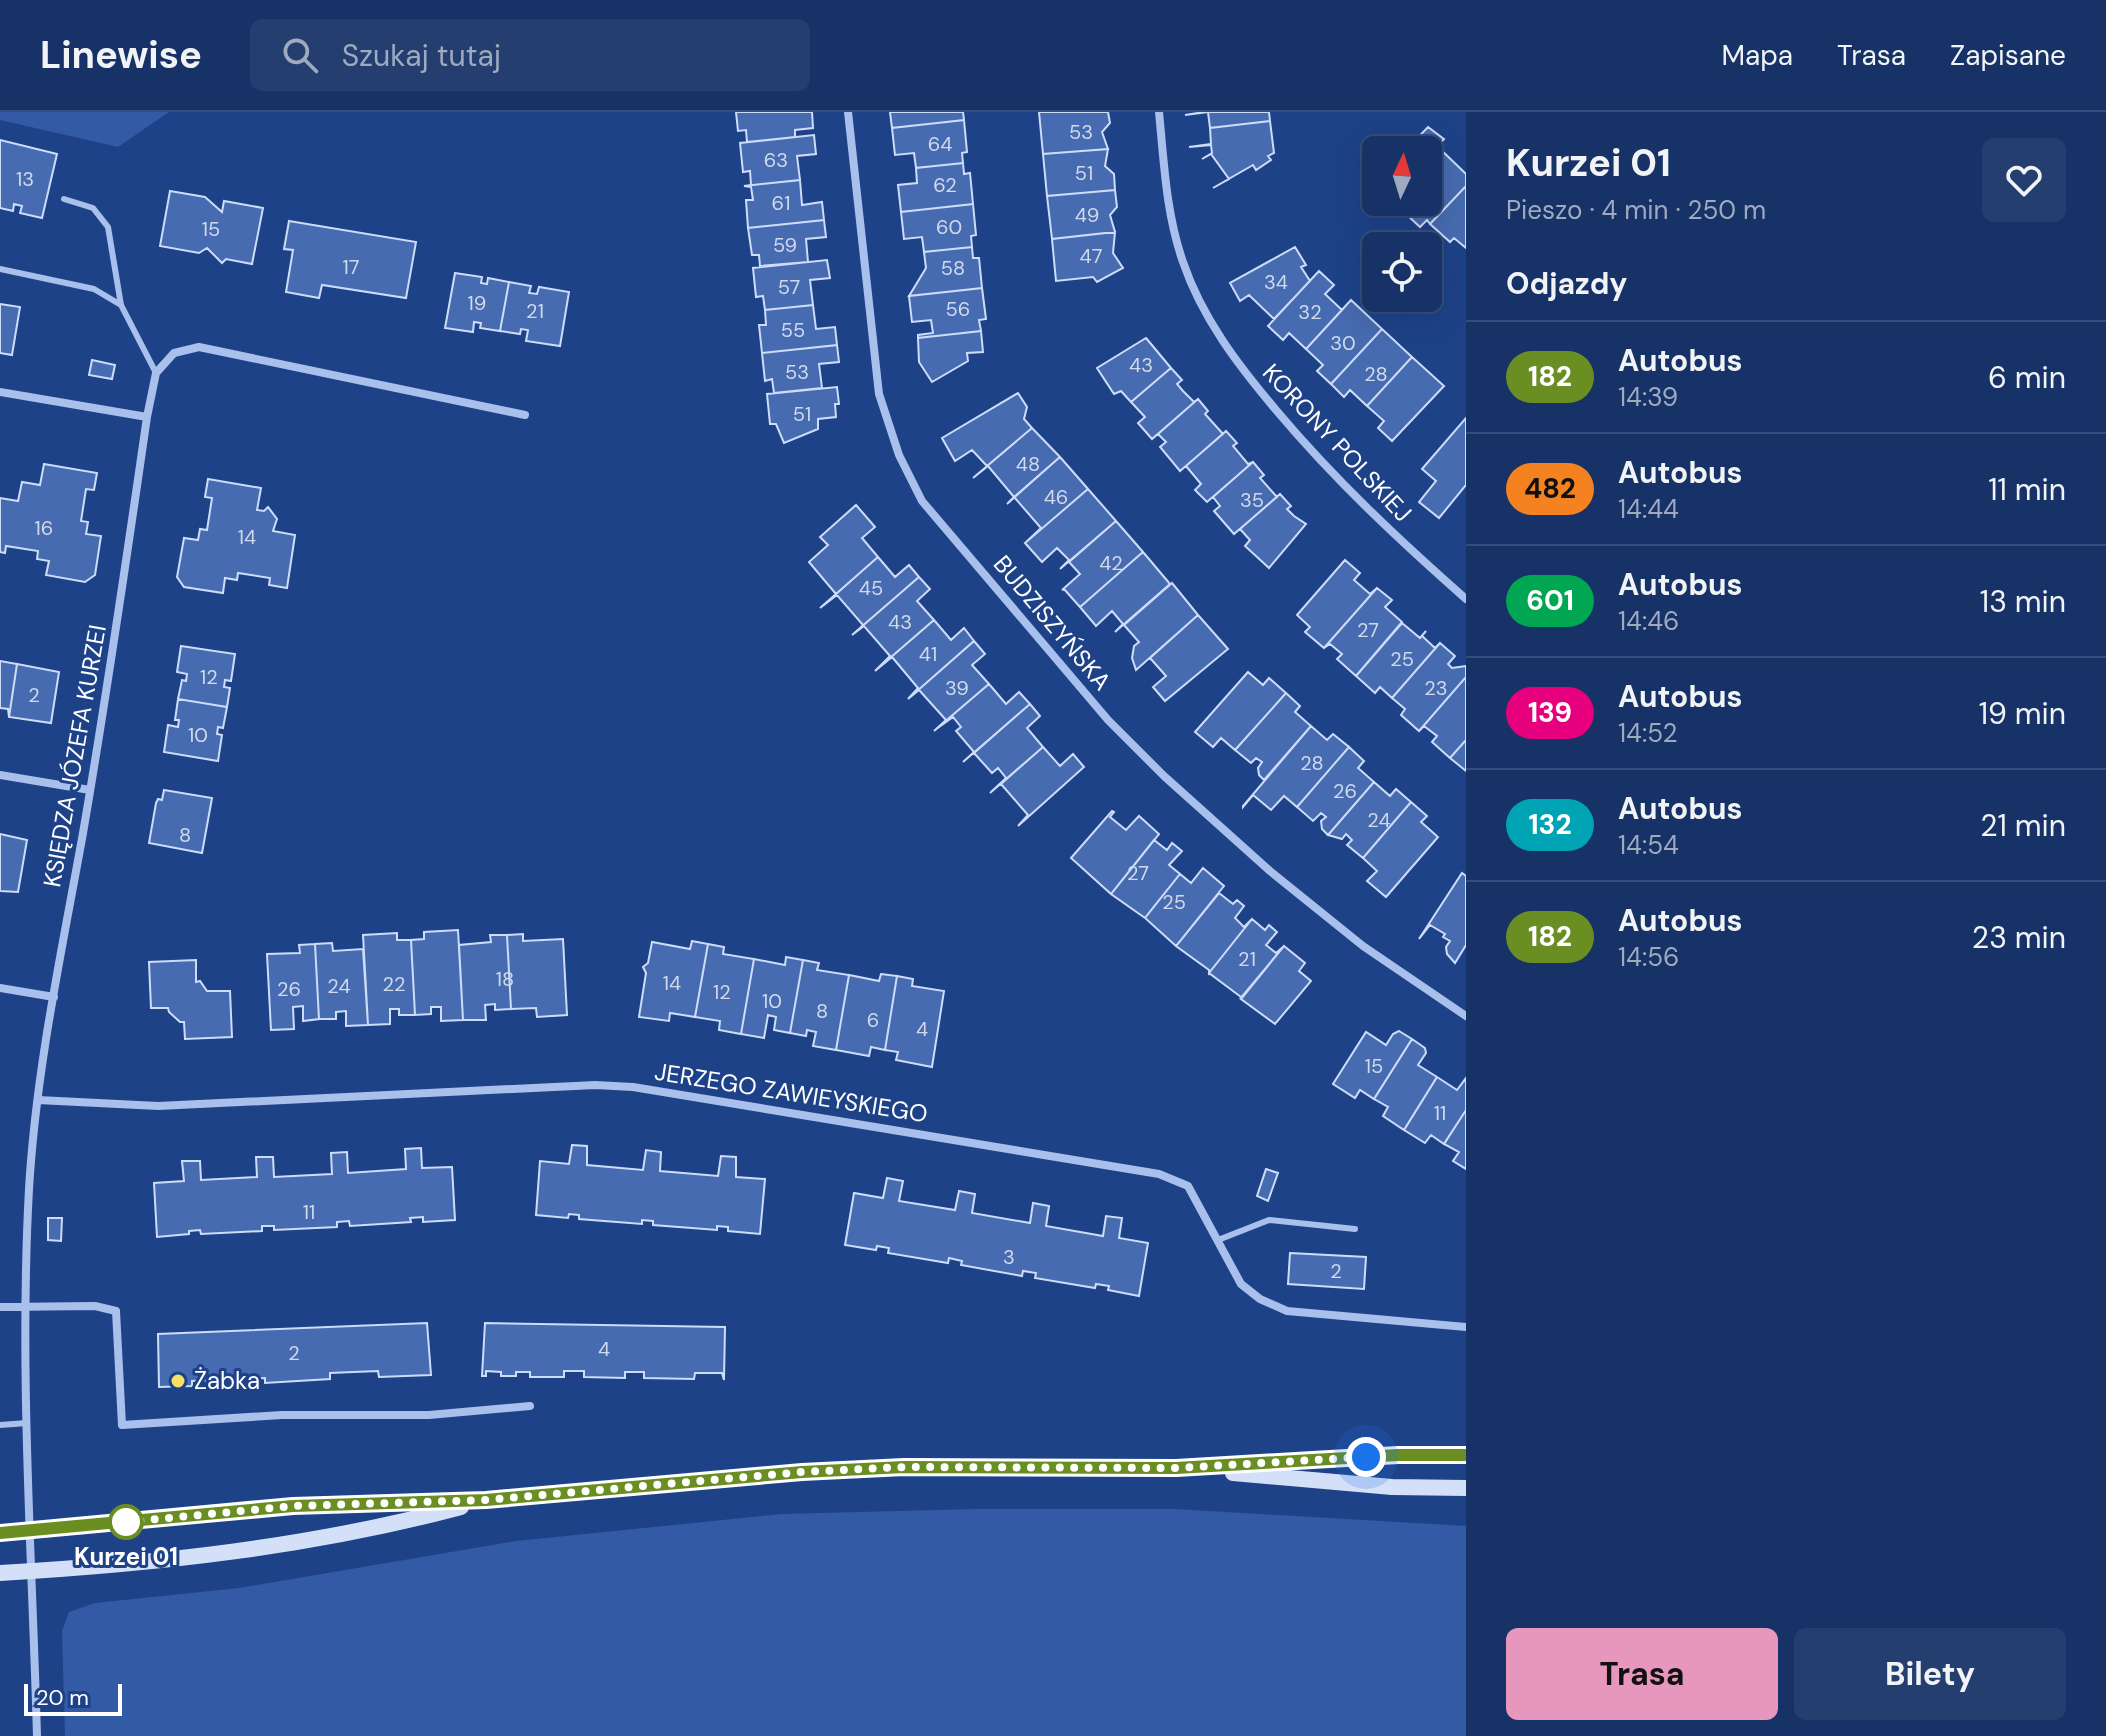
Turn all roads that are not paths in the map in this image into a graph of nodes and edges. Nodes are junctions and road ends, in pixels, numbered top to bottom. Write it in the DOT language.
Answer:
graph roads {
  1 [pos="848,112"];
  2 [pos="1159,112"];
  3 [pos="64,199"];
  4 [pos="0,269"];
  5 [pos="121,305"];
  6 [pos="156,373"];
  7 [pos="0,392"];
  8 [pos="525,415"];
  9 [pos="147,417"];
  10 [pos="1466,599"];
  11 [pos="0,775"];
  12 [pos="90,790"];
  13 [pos="0,988"];
  14 [pos="54,997"];
  15 [pos="1466,1016"];
  16 [pos="38,1100"];
  17 [pos="1355,1229"];
  18 [pos="1218,1240"];
  19 [pos="0,1307"];
  20 [pos="26,1307"];
  21 [pos="1466,1327"];
  22 [pos="530,1406"];
  23 [pos="27,1423"];
  24 [pos="0,1425"];
  25 [pos="1466,1455"];
  26 [pos="1176,1468"];
  27 [pos="1466,1488"];
  28 [pos="486,1500"];
  29 [pos="31,1530"];
  30 [pos="0,1533"];
  31 [pos="32,1571"];
  32 [pos="0,1573"];
  33 [pos="37,1736"];
  1 -- 15 [label="street, BUDZISZYŃSKA"];
  2 -- 10 [label="street, KORONY POLSKIEJ"];
  3 -- 5 [label="lane"];
  4 -- 5 [label="lane"];
  5 -- 6 [label="lane"];
  6 -- 8 [label="street"];
  6 -- 9 [label="street, KSIĘDZA JÓZEFA KURZEI"];
  7 -- 9 [label="street"];
  9 -- 12 [label="street, KSIĘDZA JÓZEFA KURZEI"];
  11 -- 12 [label="street"];
  12 -- 14 [label="street, KSIĘDZA JÓZEFA KURZEI"];
  13 -- 14 [label="street"];
  14 -- 16 [label="street, KSIĘDZA JÓZEFA KURZEI"];
  16 -- 18 [label="street, JERZEGO ZAWIEYSKIEGO"];
  16 -- 20 [label="street, KSIĘDZA JÓZEFA KURZEI"];
  17 -- 18 [label="lane"];
  18 -- 21 [label="street, JERZEGO ZAWIEYSKIEGO"];
  19 -- 20 [label="street"];
  20 -- 22 [label="street"];
  20 -- 23 [label="street, KSIĘDZA JÓZEFA KURZEI"];
  23 -- 24 [label="lane"];
  23 -- 29 [label="street, KSIĘDZA JÓZEFA KURZEI"];
  25 -- 26 [label="street"];
  26 -- 27 [label="street"];
  26 -- 28 [label="street"];
  28 -- 29 [label="street"];
  28 -- 31 [label="street"];
  29 -- 30 [label="street"];
  29 -- 31 [label="street, KSIĘDZA JÓZEFA KURZEI"];
  31 -- 32 [label="street"];
  31 -- 33 [label="street, KSIĘDZA JÓZEFA KURZEI"];
}
